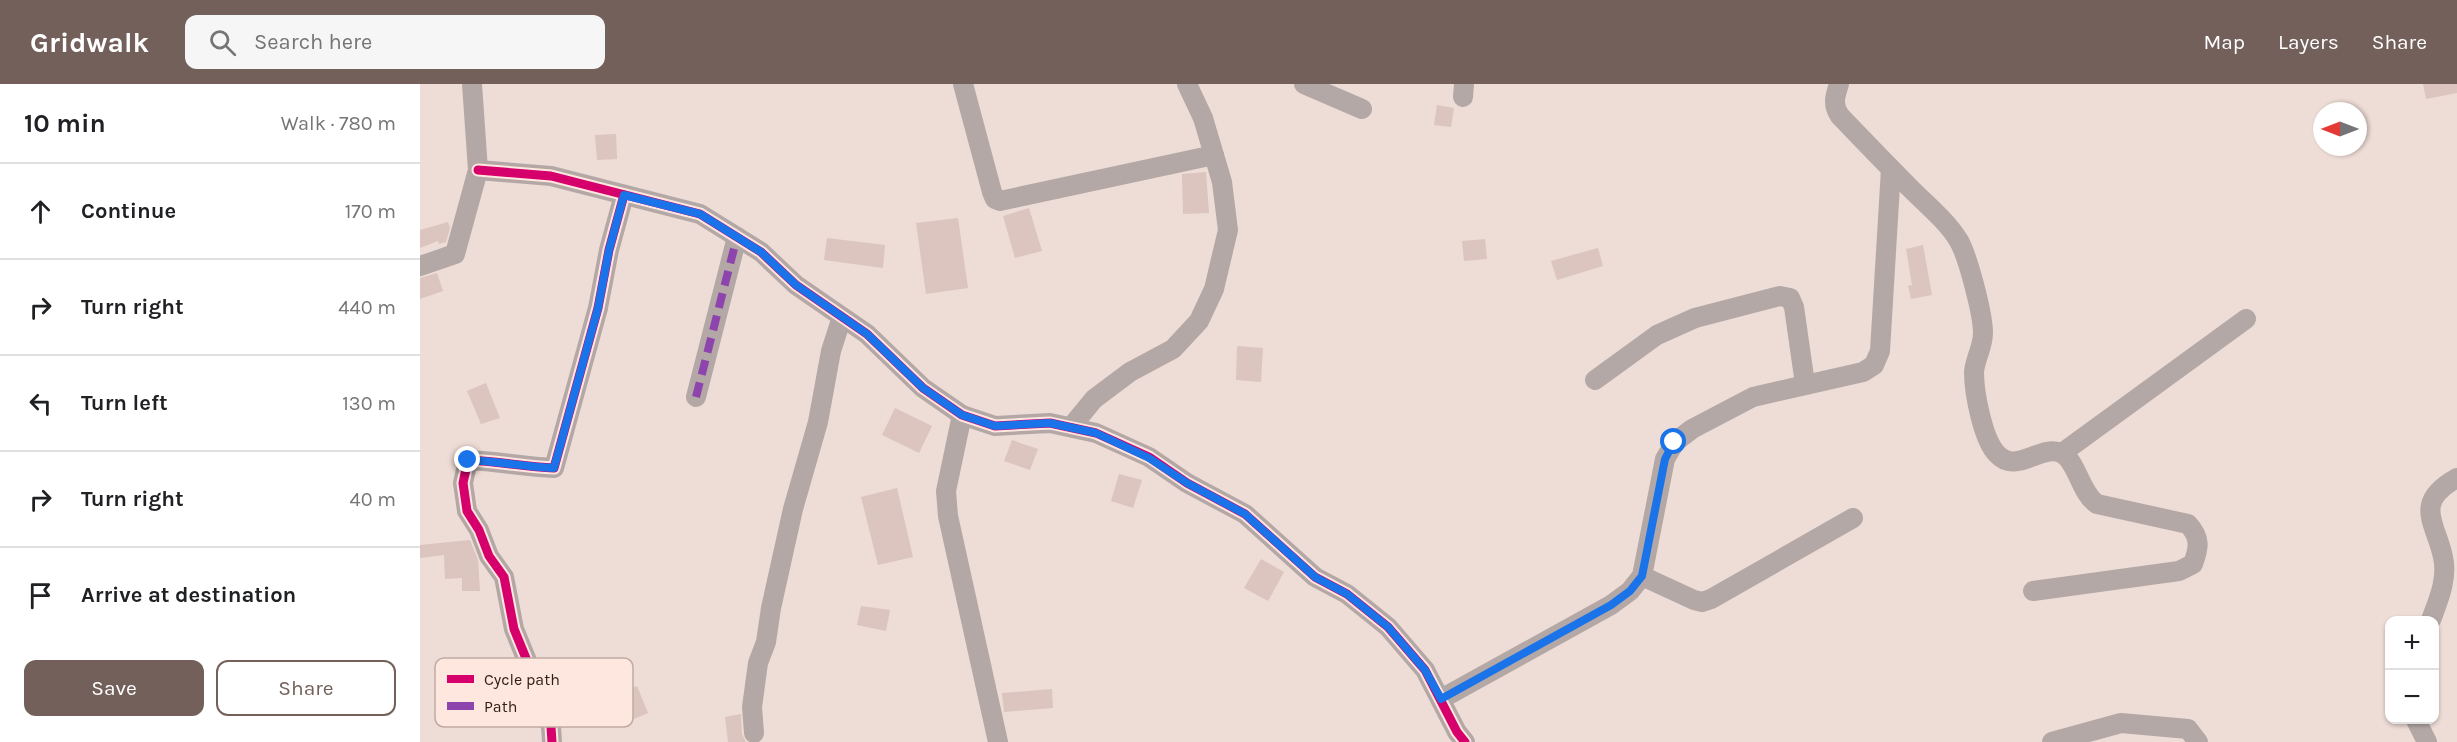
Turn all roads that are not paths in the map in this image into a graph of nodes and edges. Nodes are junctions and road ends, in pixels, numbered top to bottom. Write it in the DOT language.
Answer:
graph roads {
  1 [pos="471,84"];
  2 [pos="963,84"];
  3 [pos="1187,84"];
  4 [pos="1305,84"];
  5 [pos="1839,84"];
  6 [pos="1362,109"];
  7 [pos="1214,155"];
  8 [pos="1891,169"];
  9 [pos="478,170"];
  10 [pos="624,195"];
  11 [pos="737,237"];
  12 [pos="420,266"];
  13 [pos="842,317"];
  14 [pos="2246,319"];
  15 [pos="1595,380"];
  16 [pos="1805,384"];
  17 [pos="696,397"];
  18 [pos="962,415"];
  19 [pos="1071,427"];
  20 [pos="2062,453"];
  21 [pos="2457,478"];
  22 [pos="1853,518"];
  23 [pos="1642,576"];
  24 [pos="2033,591"];
  25 [pos="2433,616"];
  26 [pos="526,658"];
  27 [pos="1441,699"];
  28 [pos="2418,724"];
  29 [pos="551,727"];
  30 [pos="754,733"];
  31 [pos="552,742"];
  32 [pos="998,742"];
  33 [pos="1465,742"];
  34 [pos="2052,742"];
  35 [pos="2198,742"];
  36 [pos="2427,742"];
  1 -- 9 [label="street"];
  2 -- 7 [label="street"];
  3 -- 7 [label="street"];
  4 -- 6 [label="street"];
  5 -- 8 [label="street"];
  7 -- 19 [label="street"];
  8 -- 16 [label="street"];
  8 -- 20 [label="street"];
  9 -- 10 [label="street"];
  9 -- 12 [label="street"];
  10 -- 11 [label="street"];
  10 -- 26 [label="street"];
  11 -- 13 [label="street"];
  11 -- 17 [label="street"];
  13 -- 18 [label="street"];
  13 -- 30 [label="street"];
  14 -- 20 [label="street"];
  15 -- 16 [label="street"];
  16 -- 23 [label="street"];
  18 -- 19 [label="street"];
  18 -- 32 [label="street"];
  19 -- 27 [label="street"];
  20 -- 24 [label="street"];
  21 -- 25 [label="street"];
  22 -- 23 [label="street"];
  23 -- 27 [label="street"];
  27 -- 33 [label="street"];
  28 -- 36 [label="street"];
  29 -- 31 [label="street"];
  34 -- 35 [label="street"];
}
